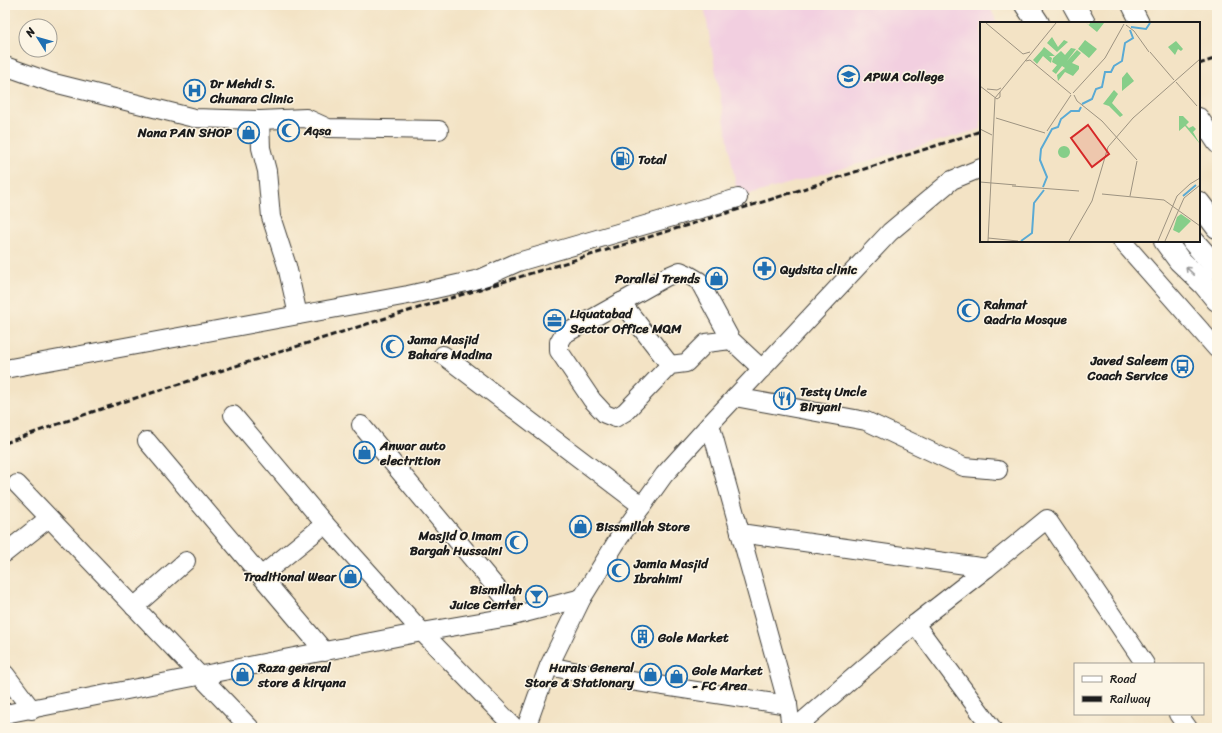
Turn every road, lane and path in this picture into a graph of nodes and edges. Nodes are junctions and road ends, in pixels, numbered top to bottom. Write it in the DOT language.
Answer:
graph roads {
  1 [pos="1026,5"];
  2 [pos="1042,5"];
  3 [pos="1074,5"];
  4 [pos="1081,5"];
  5 [pos="1131,5"];
  6 [pos="1037,22"];
  7 [pos="1050,22"];
  8 [pos="1084,22"];
  9 [pos="1085,22"];
  10 [pos="1140,22"];
  11 [pos="5,66"];
  12 [pos="1200,118"];
  13 [pos="260,120"];
  14 [pos="439,130"];
  15 [pos="1217,144"];
  16 [pos="980,168"];
  17 [pos="1200,191"];
  18 [pos="738,198"];
  19 [pos="1200,204"];
  20 [pos="1217,206"];
  21 [pos="1217,227"];
  22 [pos="1123,242"];
  23 [pos="1166,242"];
  24 [pos="1194,242"];
  25 [pos="1217,268"];
  26 [pos="1217,300"];
  27 [pos="621,302"];
  28 [pos="298,315"];
  29 [pos="731,340"];
  30 [pos="1217,349"];
  31 [pos="443,355"];
  32 [pos="670,365"];
  33 [pos="5,369"];
  34 [pos="762,369"];
  35 [pos="735,397"];
  36 [pos="233,415"];
  37 [pos="710,424"];
  38 [pos="361,425"];
  39 [pos="147,441"];
  40 [pos="998,470"];
  41 [pos="17,484"];
  42 [pos="642,506"];
  43 [pos="49,518"];
  44 [pos="325,524"];
  45 [pos="740,532"];
  46 [pos="5,553"];
  47 [pos="186,561"];
  48 [pos="987,568"];
  49 [pos="261,576"];
  50 [pos="582,598"];
  51 [pos="134,607"];
  52 [pos="509,617"];
  53 [pos="915,624"];
  54 [pos="422,632"];
  55 [pos="325,652"];
  56 [pos="1144,663"];
  57 [pos="549,666"];
  58 [pos="5,674"];
  59 [pos="200,676"];
  60 [pos="788,705"];
  61 [pos="32,710"];
  62 [pos="5,714"];
  63 [pos="1179,715"];
  64 [pos="250,728"];
  65 [pos="515,728"];
  66 [pos="526,728"];
  67 [pos="792,728"];
  68 [pos="795,728"];
  69 [pos="992,728"];
  70 [pos="1188,728"];
  1 -- 6 [label="highway"];
  2 -- 7 [label="highway"];
  3 -- 8 [label="highway"];
  4 -- 9 [label="highway"];
  5 -- 10 [label="street"];
  11 -- 13 [label="street"];
  12 -- 15 [label="street"];
  13 -- 14 [label="street"];
  13 -- 28 [label="street"];
  16 -- 34 [label="street"];
  17 -- 20 [label="highway"];
  18 -- 28 [label="street"];
  19 -- 21 [label="highway"];
  22 -- 30 [label="street"];
  26 -- 23 [label="highway, one-way"];
  24 -- 25 [label="highway"];
  27 -- 29 [label="street"];
  27 -- 32 [label="street"];
  27 -- 32 [label="street"];
  28 -- 33 [label="street"];
  29 -- 32 [label="street"];
  29 -- 34 [label="street"];
  31 -- 42 [label="street"];
  34 -- 35 [label="street"];
  35 -- 37 [label="street"];
  35 -- 40 [label="street"];
  36 -- 44 [label="street"];
  37 -- 42 [label="street"];
  37 -- 45 [label="street"];
  38 -- 52 [label="street"];
  39 -- 49 [label="street"];
  41 -- 43 [label="street"];
  42 -- 50 [label="street"];
  43 -- 46 [label="street"];
  43 -- 51 [label="street"];
  44 -- 49 [label="street"];
  44 -- 54 [label="street"];
  45 -- 48 [label="street"];
  45 -- 60 [label="street"];
  47 -- 51 [label="street"];
  48 -- 53 [label="street"];
  48 -- 56 [label="street"];
  49 -- 55 [label="street"];
  50 -- 52 [label="street"];
  50 -- 57 [label="street"];
  51 -- 59 [label="street"];
  52 -- 54 [label="street"];
  53 -- 68 [label="street"];
  53 -- 69 [label="street"];
  54 -- 55 [label="street"];
  54 -- 65 [label="street"];
  55 -- 59 [label="street"];
  57 -- 60 [label="street"];
  57 -- 66 [label="street"];
  58 -- 61 [label="street"];
  59 -- 61 [label="street"];
  59 -- 64 [label="street"];
  60 -- 67 [label="street"];
  61 -- 62 [label="street"];
  63 -- 70 [label="street"];
}
